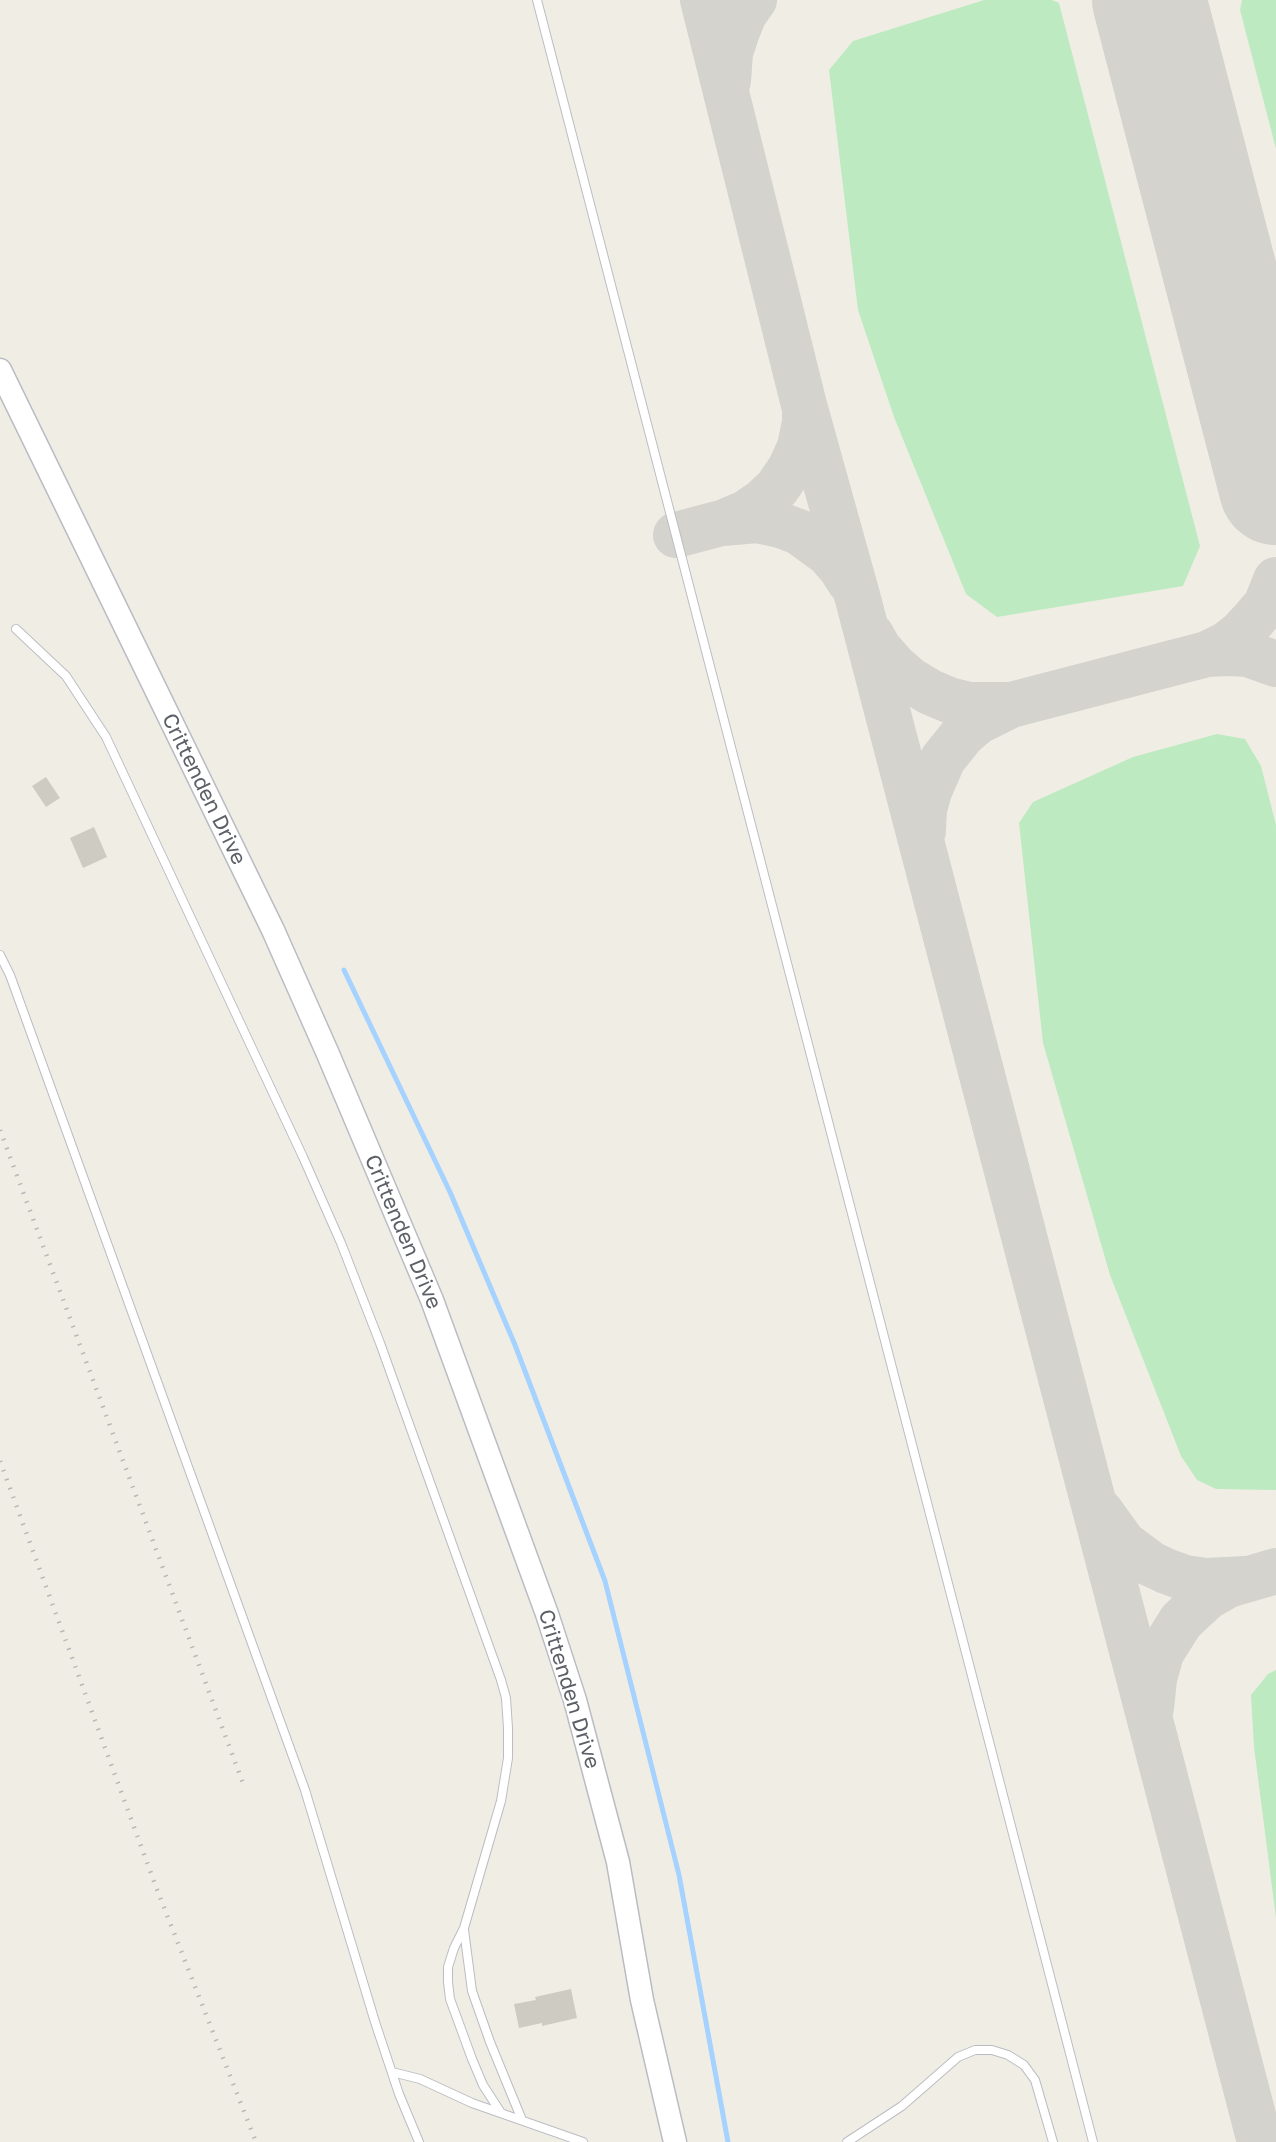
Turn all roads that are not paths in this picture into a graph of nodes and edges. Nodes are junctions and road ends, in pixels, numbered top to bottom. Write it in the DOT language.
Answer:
graph roads {
  1 [pos="537,0"];
  2 [pos="0,370"];
  3 [pos="16,629"];
  4 [pos="0,956"];
  5 [pos="464,1928"];
  6 [pos="392,2072"];
  7 [pos="501,2113"];
  8 [pos="522,2120"];
  9 [pos="419,2142"];
  10 [pos="583,2142"];
  11 [pos="675,2142"];
  12 [pos="847,2142"];
  13 [pos="1053,2142"];
  14 [pos="1093,2142"];
  1 -- 14 [label="lane"];
  2 -- 11 [label="street, Crittenden Drive"];
  3 -- 5 [label="lane"];
  4 -- 6 [label="lane"];
  5 -- 7 [label="lane"];
  5 -- 8 [label="lane"];
  6 -- 7 [label="lane"];
  6 -- 9 [label="lane"];
  7 -- 8 [label="lane"];
  8 -- 10 [label="lane"];
  12 -- 13 [label="lane"];
}
